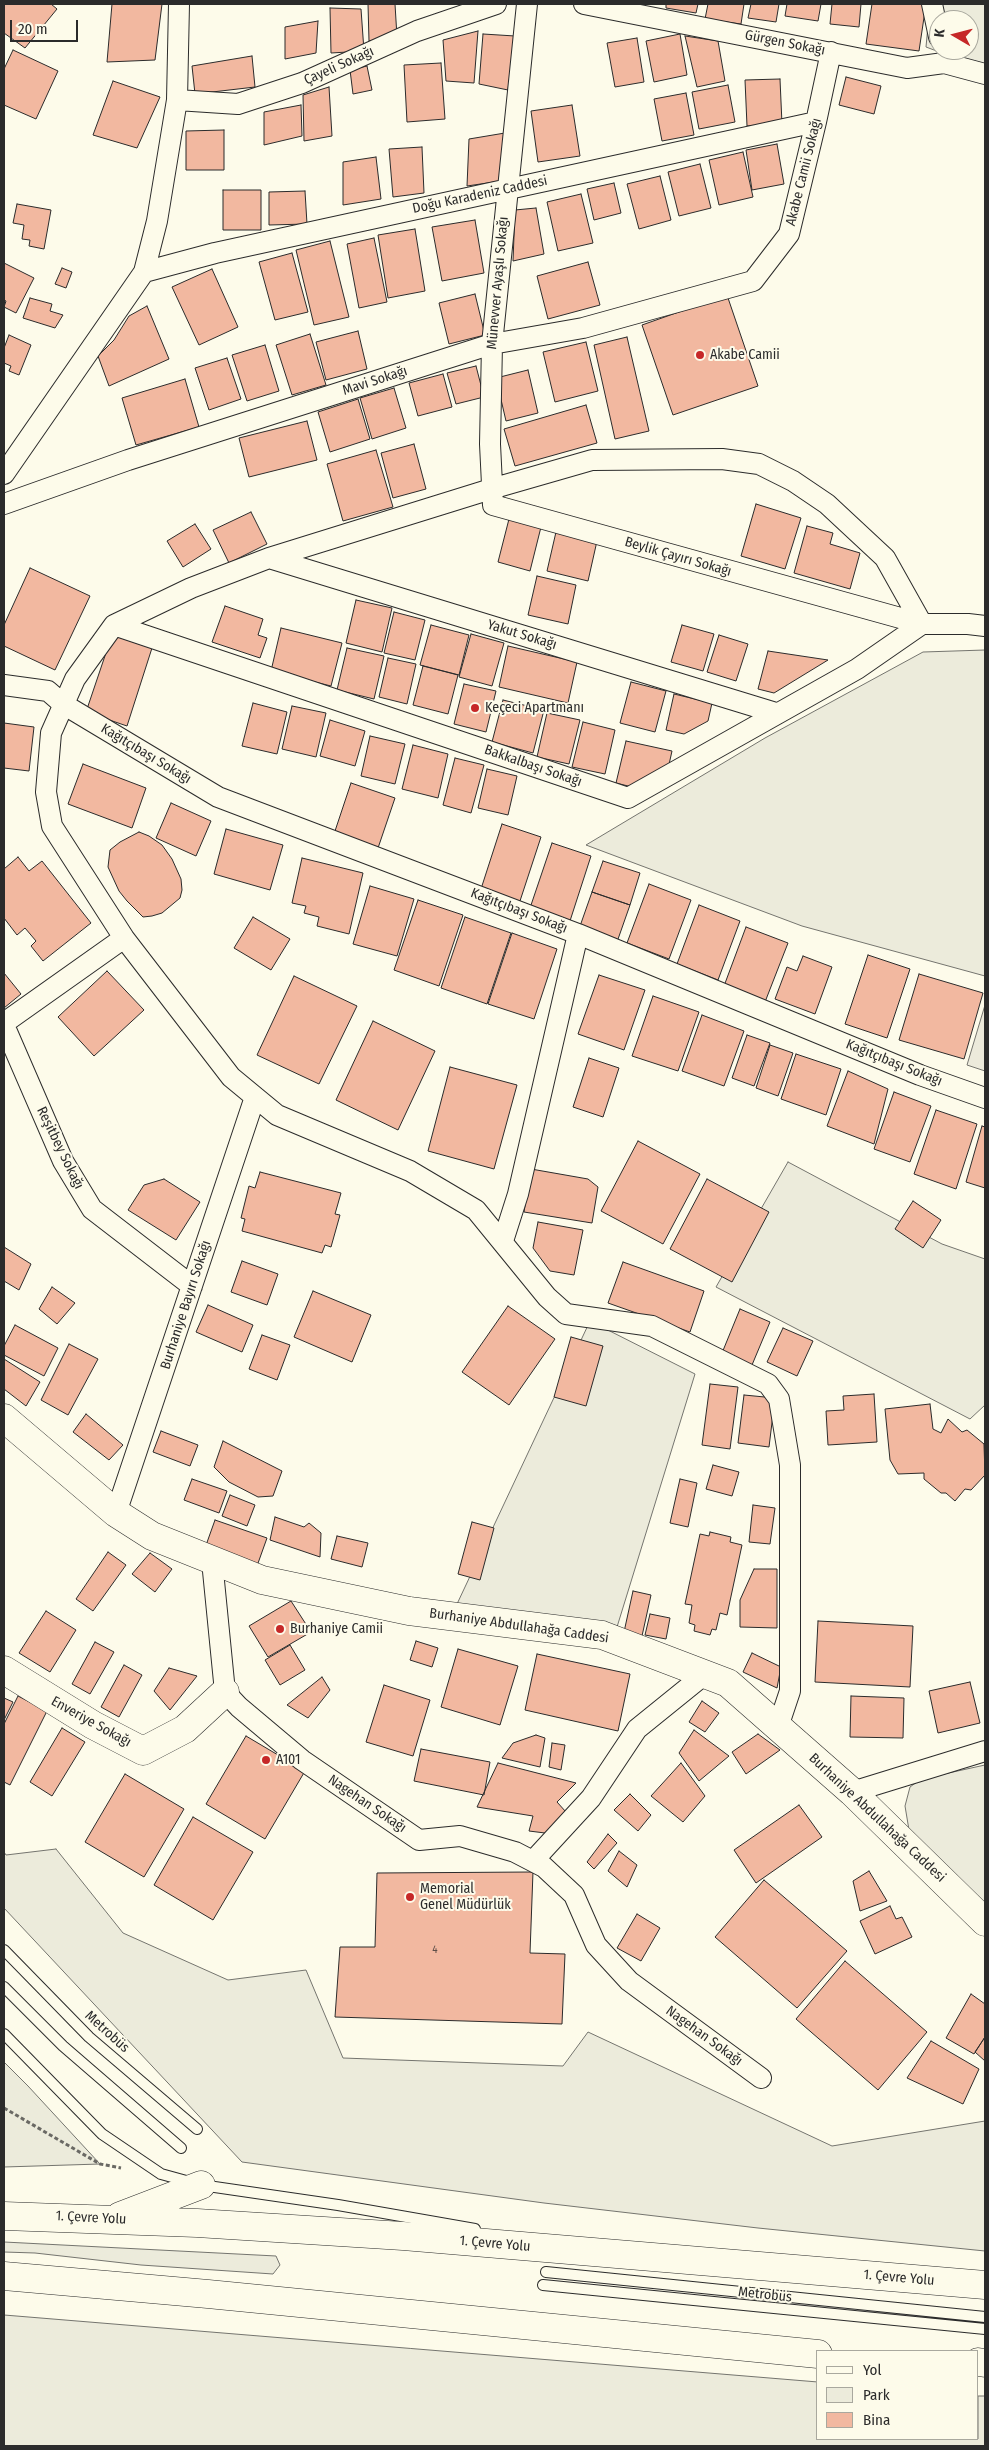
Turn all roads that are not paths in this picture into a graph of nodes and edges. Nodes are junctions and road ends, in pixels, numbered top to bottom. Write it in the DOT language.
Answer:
graph roads {
  1 [pos="179,4"];
  2 [pos="496,4"];
  3 [pos="527,4"];
  4 [pos="584,4"];
  5 [pos="831,52"];
  6 [pos="931,60"];
  7 [pos="952,60"];
  8 [pos="985,74"];
  9 [pos="177,100"];
  10 [pos="816,122"];
  11 [pos="506,190"];
  12 [pos="144,272"];
  13 [pos="753,281"];
  14 [pos="492,344"];
  15 [pos="490,444"];
  16 [pos="4,474"];
  17 [pos="491,489"];
  18 [pos="4,504"];
  19 [pos="269,558"];
  20 [pos="922,624"];
  21 [pos="114,625"];
  22 [pos="985,626"];
  23 [pos="4,685"];
  24 [pos="63,704"];
  25 [pos="776,713"];
  26 [pos="578,934"];
  27 [pos="124,938"];
  28 [pos="4,1024"];
  29 [pos="255,1097"];
  30 [pos="985,1098"];
  31 [pos="503,1241"];
  32 [pos="192,1286"];
  33 [pos="4,1418"];
  34 [pos="116,1514"];
  35 [pos="212,1560"];
  36 [pos="4,1670"];
  37 [pos="705,1674"];
  38 [pos="225,1692"];
  39 [pos="778,1727"];
  40 [pos="985,1751"];
  41 [pos="852,1792"];
  42 [pos="533,1861"];
  43 [pos="985,1922"];
  44 [pos="4,1950"];
  45 [pos="4,1987"];
  46 [pos="4,2034"];
  47 [pos="761,2078"];
  48 [pos="197,2129"];
  49 [pos="181,2148"];
  50 [pos="201,2185"];
  51 [pos="4,2216"];
  52 [pos="111,2219"];
  53 [pos="608,2254"];
  54 [pos="546,2272"];
  55 [pos="4,2276"];
  56 [pos="543,2285"];
  57 [pos="985,2285"];
  58 [pos="985,2317"];
  59 [pos="985,2329"];
  60 [pos="816,2354"];
  1 -- 9 [label="street"];
  2 -- 9 [label="street, Çayeli Sokağı"];
  3 -- 11 [label="street, Münevver Ayaşlı Sokağı"];
  4 -- 5 [label="street, Gürgen Sokağı"];
  5 -- 6 [label="street, Gürgen Sokağı"];
  5 -- 10 [label="street, Akabe Camii Sokağı"];
  7 -- 8 [label="street, Gürgen Sokağı"];
  9 -- 12 [label="street"];
  10 -- 11 [label="street, Doğu Karadeniz Caddesi"];
  10 -- 13 [label="street, Akabe Camii Sokağı"];
  11 -- 12 [label="street, Doğu Karadeniz Caddesi"];
  11 -- 14 [label="street, Münevver Ayaşlı Sokağı"];
  12 -- 16 [label="street"];
  13 -- 14 [label="street, Mavi Sokağı"];
  14 -- 15 [label="street, Münevver Ayaşlı Sokağı"];
  14 -- 18 [label="street, Mavi Sokağı"];
  15 -- 17 [label="street, Beylik Çayırı Sokağı"];
  17 -- 19 [label="street"];
  17 -- 20 [label="street, Beylik Çayırı Sokağı"];
  17 -- 20 [label="street"];
  19 -- 21 [label="street"];
  19 -- 25 [label="street, Yakut Sokağı"];
  20 -- 22 [label="street"];
  20 -- 25 [label="street, Bakkalbaşı Sokağı"];
  21 -- 24 [label="street"];
  21 -- 25 [label="street, Bakkalbaşı Sokağı"];
  23 -- 24 [label="street, Kağıtçıbaşı Sokağı"];
  24 -- 26 [label="street, Kağıtçıbaşı Sokağı"];
  24 -- 27 [label="street"];
  26 -- 30 [label="street, Kağıtçıbaşı Sokağı"];
  26 -- 31 [label="street"];
  27 -- 28 [label="street"];
  27 -- 29 [label="street"];
  28 -- 32 [label="street, Reşitbey Sokağı"];
  29 -- 31 [label="street"];
  29 -- 32 [label="street, Burhaniye Bayırı Sokağı"];
  31 -- 39 [label="street"];
  32 -- 34 [label="street, Burhaniye Bayırı Sokağı"];
  33 -- 34 [label="main road, Burhaniye Abdullahağa Caddesi"];
  34 -- 35 [label="main road, Burhaniye Abdullahağa Caddesi"];
  35 -- 37 [label="main road, Burhaniye Abdullahağa Caddesi"];
  35 -- 38 [label="street"];
  36 -- 38 [label="main road, Enveriye Sokağı"];
  37 -- 39 [label="main road, Burhaniye Abdullahağa Caddesi"];
  37 -- 42 [label="street"];
  38 -- 42 [label="street, Nagehan Sokağı"];
  39 -- 41 [label="main road, Burhaniye Abdullahağa Caddesi"];
  40 -- 41 [label="street"];
  41 -- 43 [label="main road, Burhaniye Abdullahağa Caddesi"];
  42 -- 47 [label="street, Nagehan Sokağı"];
  44 -- 48 [label="lane, Metrobüs"];
  45 -- 49 [label="lane"];
  46 -- 50 [label="lane"];
  50 -- 52 [label="main road"];
  50 -- 53 [label="lane"];
  51 -- 52 [label="main road, 1. Çevre Yolu"];
  52 -- 53 [label="main road, 1. Çevre Yolu"];
  53 -- 57 [label="main road, 1. Çevre Yolu"];
  54 -- 58 [label="lane, Metrobüs"];
  55 -- 60 [label="main road"];
  56 -- 59 [label="lane, Metrobüs"];
}
